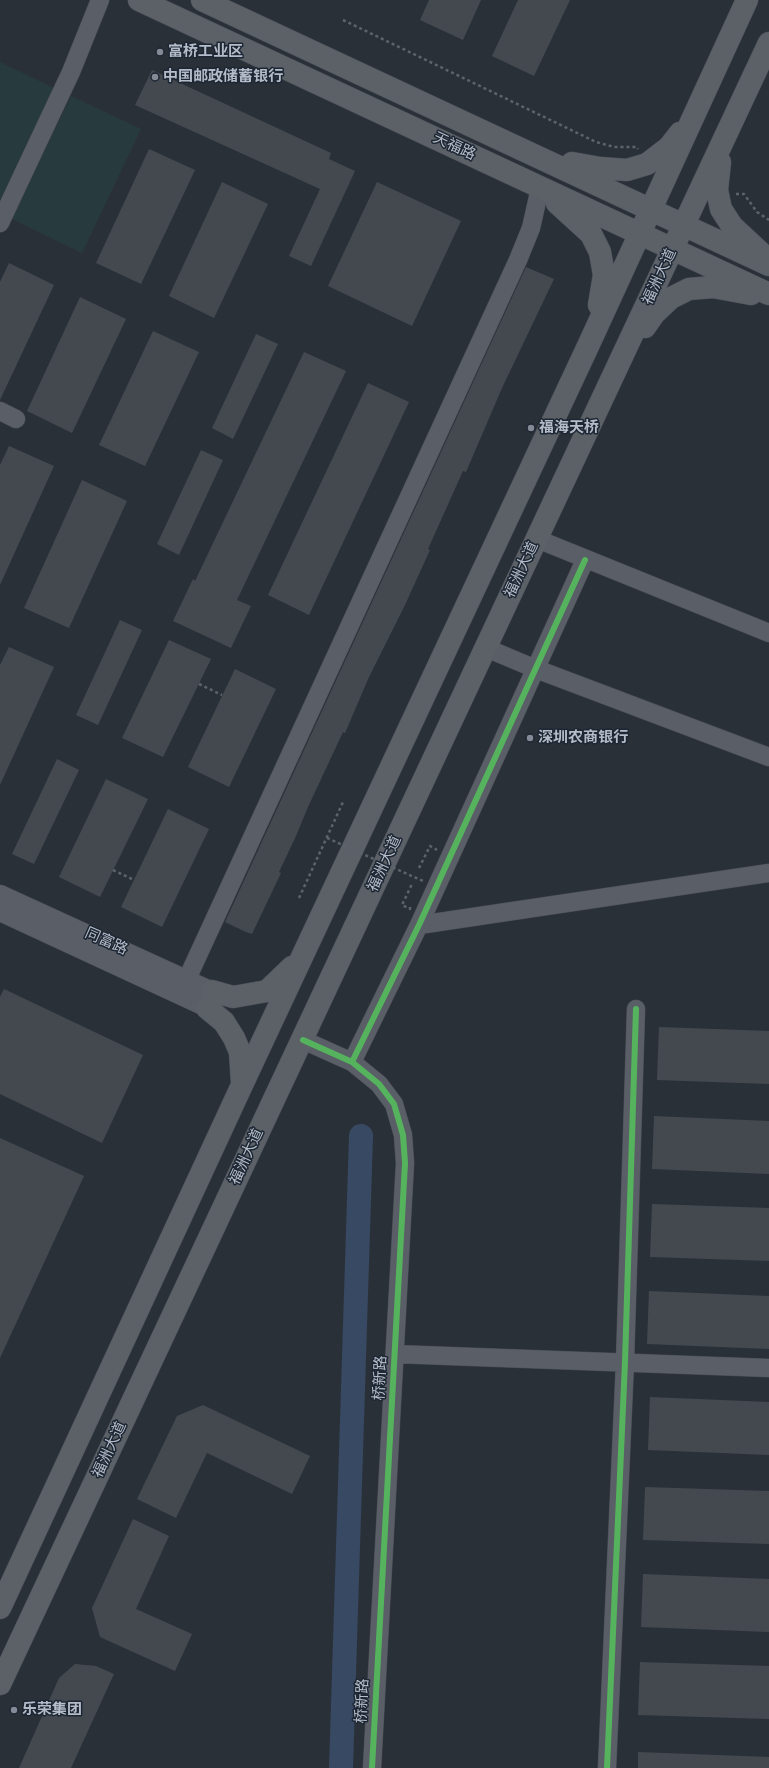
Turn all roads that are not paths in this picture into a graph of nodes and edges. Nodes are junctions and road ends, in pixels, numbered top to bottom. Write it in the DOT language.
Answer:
graph roads {
  1 [pos="100,0"];
  2 [pos="139,0"];
  3 [pos="202,0"];
  4 [pos="747,0"];
  5 [pos="769,43"];
  6 [pos="696,111"];
  7 [pos="732,124"];
  8 [pos="542,158"];
  9 [pos="540,188"];
  10 [pos="651,209"];
  11 [pos="0,223"];
  12 [pos="685,224"];
  13 [pos="640,234"];
  14 [pos="673,249"];
  15 [pos="769,258"];
  16 [pos="769,265"];
  17 [pos="769,294"];
  18 [pos="769,298"];
  19 [pos="589,344"];
  20 [pos="620,362"];
  21 [pos="537,539"];
  22 [pos="585,560"];
  23 [pos="769,633"];
  24 [pos="486,648"];
  25 [pos="536,669"];
  26 [pos="769,757"];
  27 [pos="769,874"];
  28 [pos="0,894"];
  29 [pos="0,912"];
  30 [pos="419,925"];
  31 [pos="300,960"];
  32 [pos="187,979"];
  33 [pos="210,1000"];
  34 [pos="636,1009"];
  35 [pos="303,1040"];
  36 [pos="352,1062"];
  37 [pos="242,1085"];
  38 [pos="395,1354"];
  39 [pos="625,1362"];
  40 [pos="769,1368"];
  41 [pos="0,1608"];
  42 [pos="0,1684"];
  43 [pos="372,1768"];
  44 [pos="607,1768"];
  1 -- 11 [label="street"];
  2 -- 9 [label="main road, 天福路"];
  3 -- 8 [label="main road, 天福路"];
  4 -- 6 [label="main road"];
  5 -- 7 [label="main road, 福洲大道"];
  6 -- 8 [label="main road"];
  6 -- 10 [label="main road"];
  7 -- 12 [label="main road, 福洲大道"];
  7 -- 15 [label="main road"];
  8 -- 10 [label="main road, 天福路"];
  9 -- 13 [label="main road, 天福路"];
  9 -- 19 [label="main road"];
  9 -- 32 [label="street"];
  10 -- 12 [label="main road, 天福路"];
  10 -- 13 [label="main road"];
  12 -- 14 [label="main road, 福洲大道"];
  12 -- 16 [label="main road, 天福路"];
  13 -- 14 [label="main road, 天福路"];
  13 -- 19 [label="main road"];
  14 -- 17 [label="main road, 天福路"];
  14 -- 20 [label="main road, 福洲大道"];
  18 -- 20 [label="main road"];
  19 -- 31 [label="main road"];
  20 -- 21 [label="main road, 福洲大道"];
  21 -- 22 [label="street"];
  21 -- 24 [label="main road, 福洲大道"];
  22 -- 23 [label="street"];
  22 -- 25 [label="street"];
  24 -- 25 [label="street"];
  24 -- 35 [label="main road, 福洲大道"];
  25 -- 26 [label="street"];
  25 -- 30 [label="street"];
  27 -- 30 [label="street"];
  28 -- 32 [label="street, 同富路"];
  29 -- 33 [label="street, 同富路"];
  30 -- 36 [label="street"];
  31 -- 33 [label="main road"];
  31 -- 37 [label="main road"];
  32 -- 33 [label="street, 同富路"];
  33 -- 37 [label="main road"];
  34 -- 39 [label="street"];
  35 -- 36 [label="street, 桥新路"];
  35 -- 42 [label="main road, 福洲大道"];
  36 -- 38 [label="street, 桥新路"];
  37 -- 41 [label="main road"];
  38 -- 39 [label="street"];
  38 -- 43 [label="street, 桥新路"];
  39 -- 40 [label="street"];
  39 -- 44 [label="street"];
}
